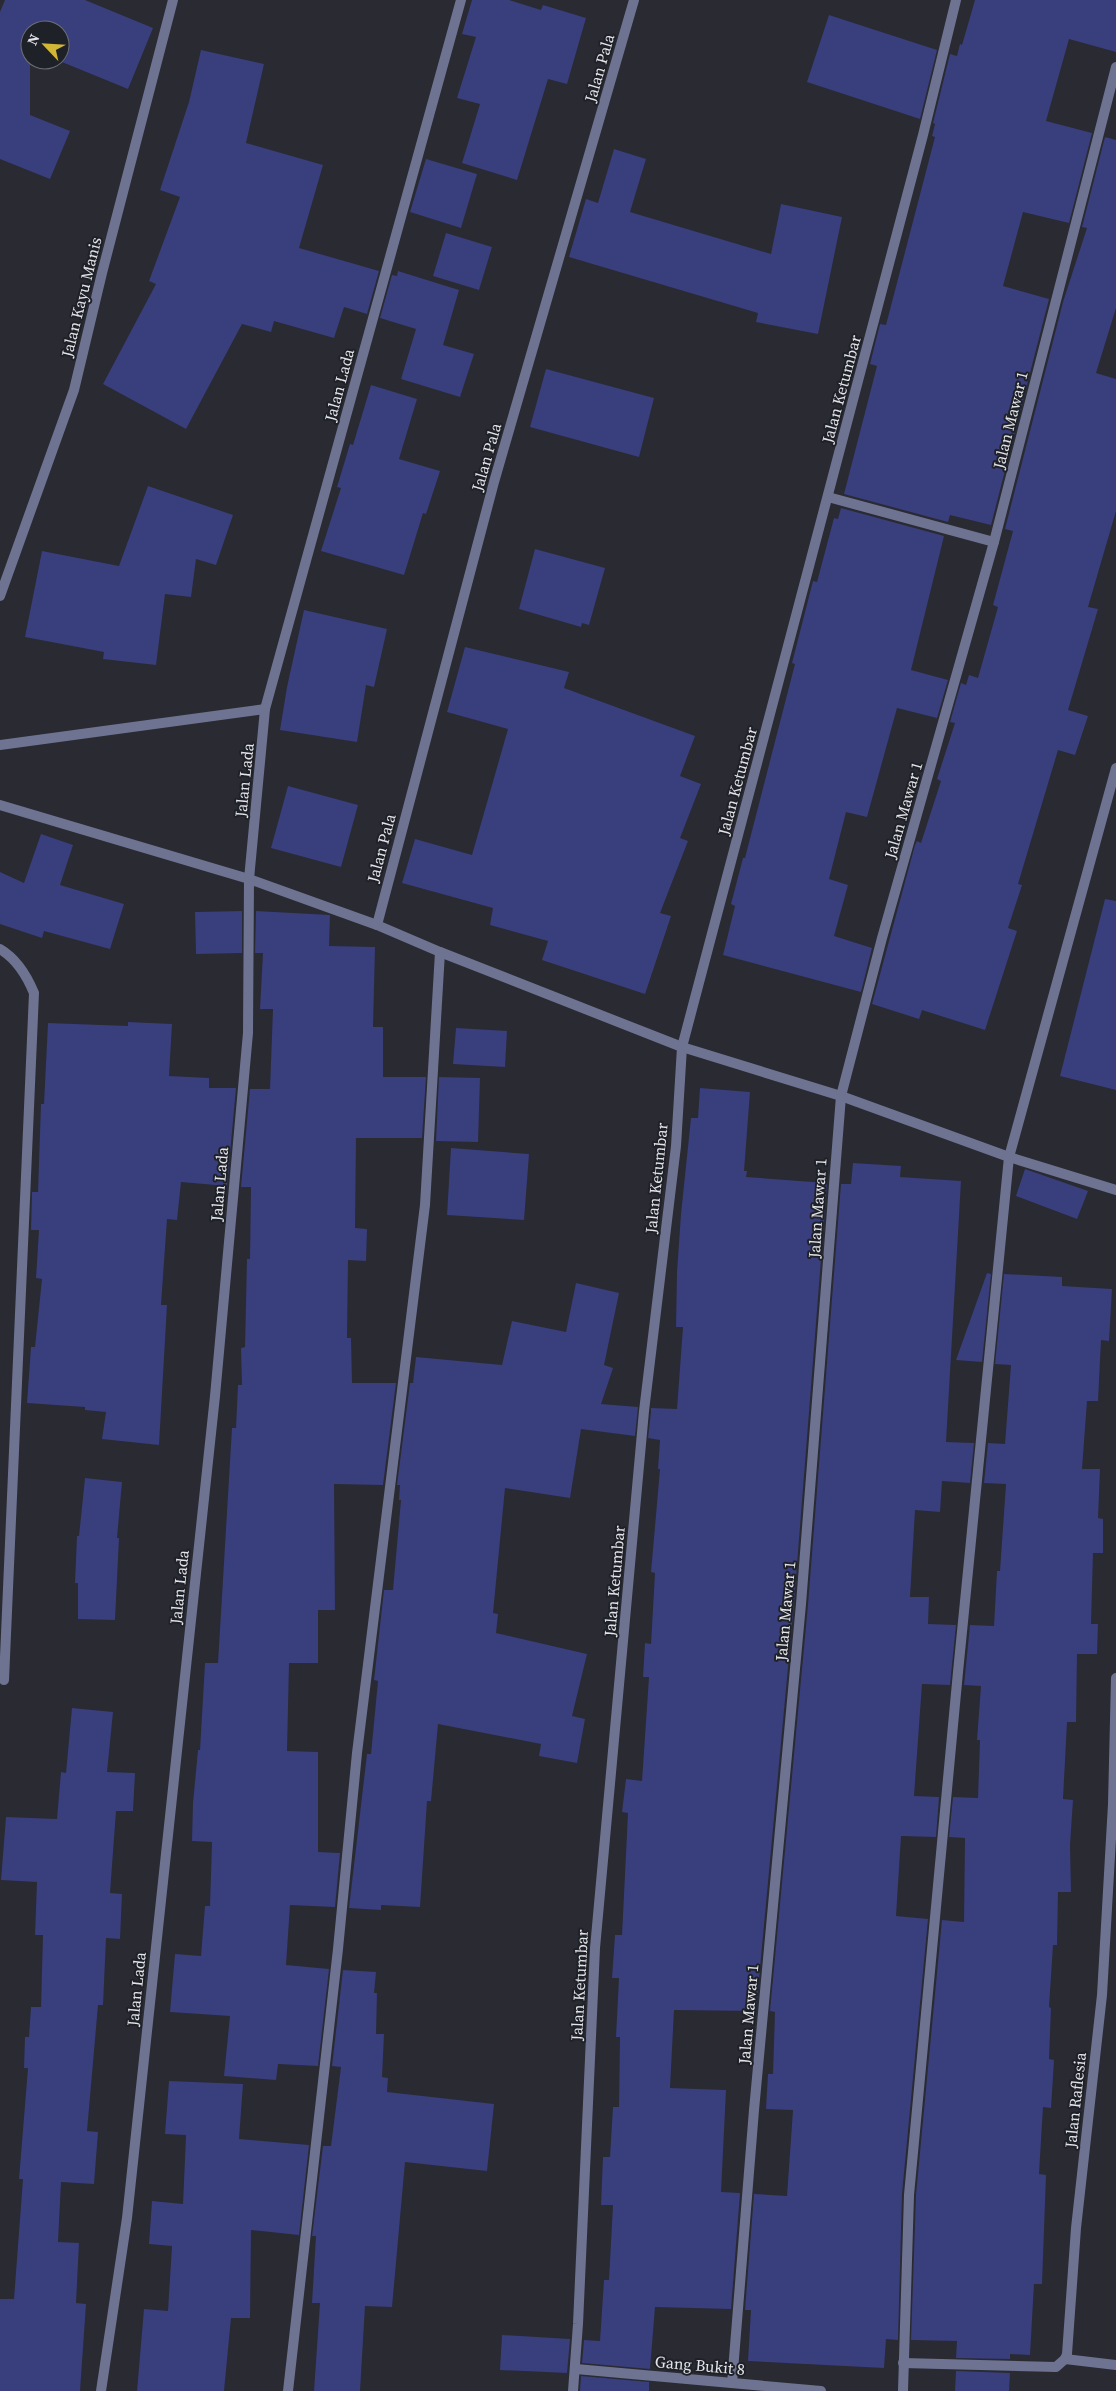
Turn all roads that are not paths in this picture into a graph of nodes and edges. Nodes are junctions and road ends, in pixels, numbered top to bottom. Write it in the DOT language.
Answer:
graph roads {
  1 [pos="173,0"];
  2 [pos="460,0"];
  3 [pos="634,0"];
  4 [pos="956,0"];
  5 [pos="1116,67"];
  6 [pos="828,497"];
  7 [pos="994,542"];
  8 [pos="0,596"];
  9 [pos="266,709"];
  10 [pos="0,745"];
  11 [pos="1116,768"];
  12 [pos="0,805"];
  13 [pos="249,879"];
  14 [pos="377,925"];
  15 [pos="0,949"];
  16 [pos="440,952"];
  17 [pos="682,1047"];
  18 [pos="840,1096"];
  19 [pos="1009,1156"];
  20 [pos="1116,1190"];
  21 [pos="1116,1678"];
  22 [pos="4,1680"];
  23 [pos="1065,2359"];
  24 [pos="903,2364"];
  25 [pos="1116,2366"];
  26 [pos="576,2368"];
  27 [pos="732,2383"];
  28 [pos="101,2391"];
  29 [pos="288,2391"];
  30 [pos="573,2391"];
  31 [pos="821,2391"];
  32 [pos="903,2391"];
  1 -- 8 [label="street, Jalan Kayu Manis"];
  2 -- 9 [label="street, Jalan Lada"];
  3 -- 14 [label="street, Jalan Pala"];
  4 -- 6 [label="street, Jalan Ketumbar"];
  5 -- 7 [label="street, Jalan Mawar 1"];
  6 -- 7 [label="street"];
  6 -- 17 [label="street, Jalan Ketumbar"];
  7 -- 18 [label="street, Jalan Mawar 1"];
  9 -- 10 [label="street"];
  9 -- 13 [label="street, Jalan Lada"];
  11 -- 19 [label="street"];
  12 -- 13 [label="street"];
  13 -- 14 [label="street"];
  13 -- 28 [label="street, Jalan Lada"];
  14 -- 16 [label="street"];
  15 -- 22 [label="street"];
  16 -- 17 [label="street"];
  16 -- 29 [label="street"];
  17 -- 18 [label="street"];
  17 -- 26 [label="street, Jalan Ketumbar"];
  18 -- 19 [label="street"];
  18 -- 27 [label="street, Jalan Mawar 1"];
  19 -- 20 [label="street"];
  19 -- 24 [label="street"];
  21 -- 23 [label="street, Jalan Raflesia"];
  23 -- 24 [label="street"];
  23 -- 25 [label="street"];
  24 -- 32 [label="street"];
  26 -- 27 [label="street, Gang Bukit 8"];
  26 -- 30 [label="street, Jalan Ketumbar"];
  27 -- 31 [label="street, Gang Bukit 8"];
}
